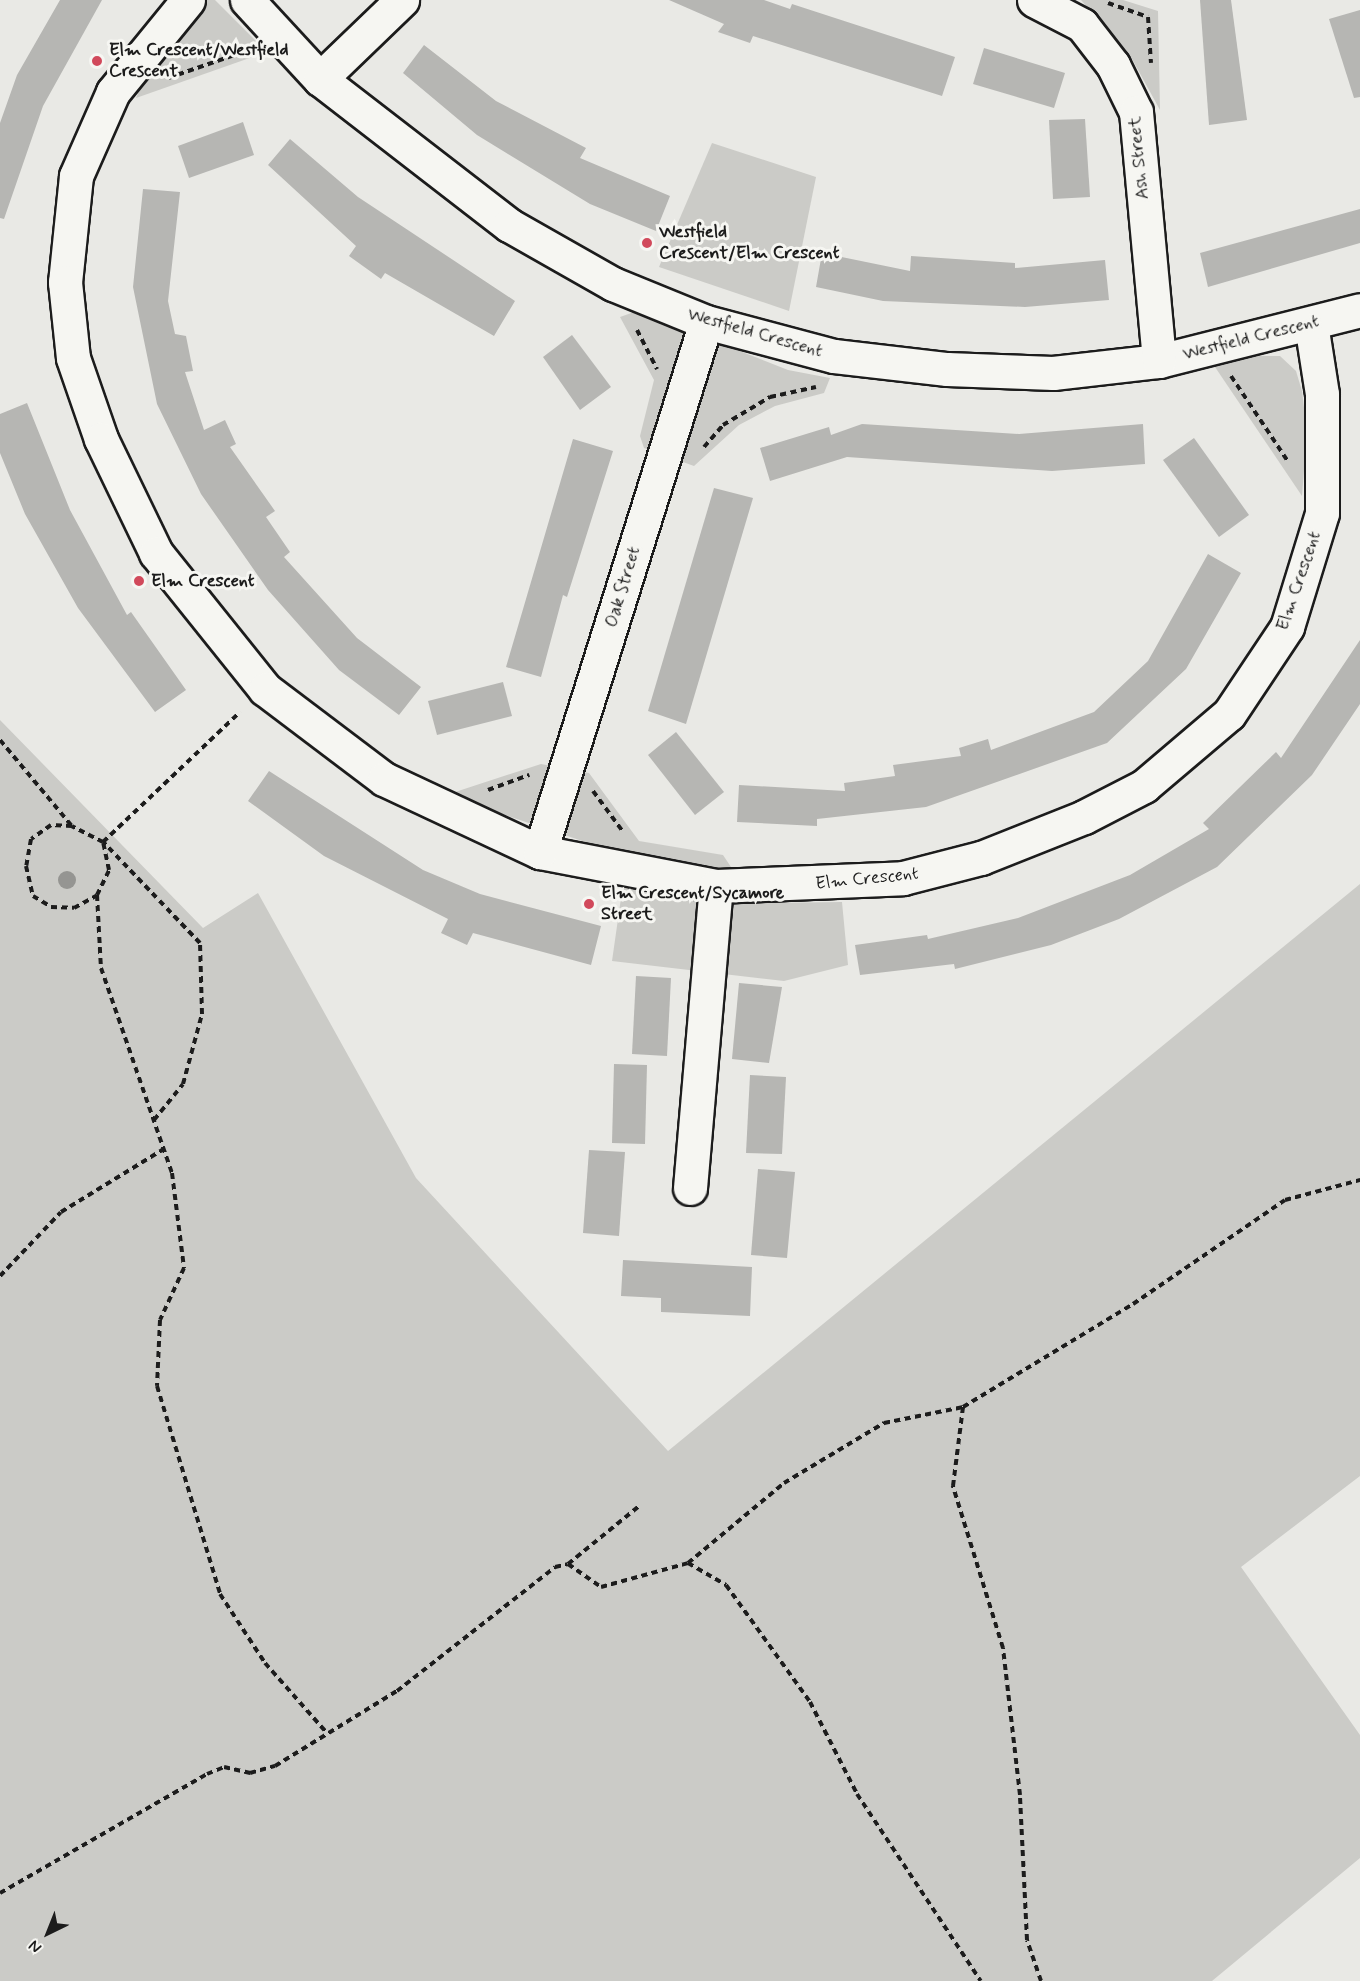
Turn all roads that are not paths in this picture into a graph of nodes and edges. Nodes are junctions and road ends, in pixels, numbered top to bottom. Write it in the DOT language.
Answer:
graph roads {
  1 [pos="188,0"];
  2 [pos="247,0"];
  3 [pos="402,0"];
  4 [pos="1034,0"];
  5 [pos="320,79"];
  6 [pos="1360,310"];
  7 [pos="706,322"];
  8 [pos="1311,324"];
  9 [pos="1159,361"];
  10 [pos="540,852"];
  11 [pos="716,886"];
  12 [pos="690,1188"];
  1 -- 10 [label="street, Elm Crescent"];
  2 -- 5 [label="street, Westfield Crescent"];
  3 -- 5 [label="street"];
  4 -- 9 [label="street, Ash Street"];
  5 -- 7 [label="street, Westfield Crescent"];
  6 -- 8 [label="street, Westfield Crescent"];
  7 -- 9 [label="street, Westfield Crescent"];
  7 -- 10 [label="street, Oak Street"];
  8 -- 9 [label="street, Westfield Crescent"];
  8 -- 11 [label="street, Elm Crescent"];
  10 -- 11 [label="street, Elm Crescent"];
  11 -- 12 [label="street"];
}
